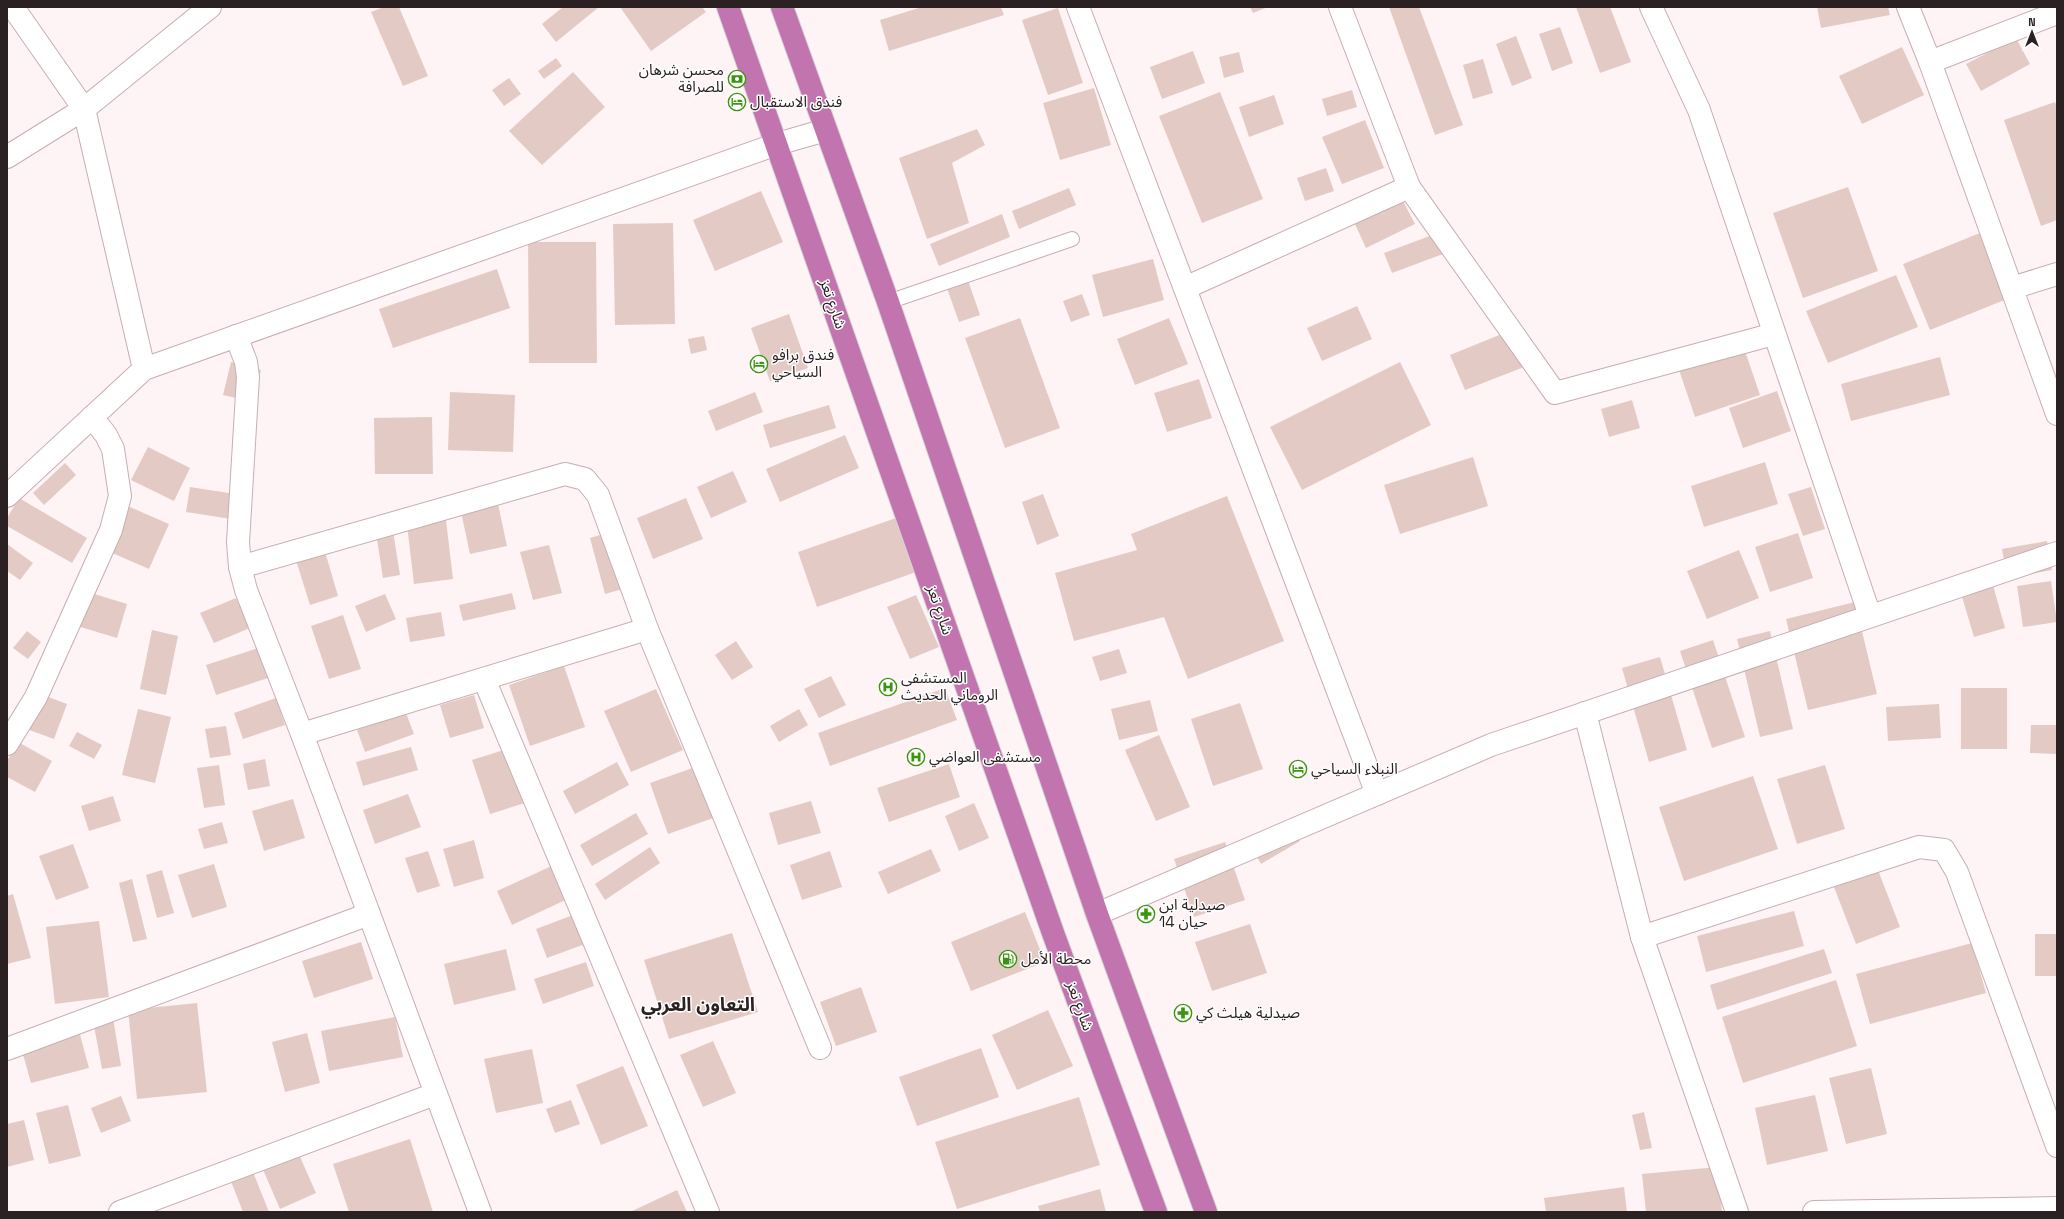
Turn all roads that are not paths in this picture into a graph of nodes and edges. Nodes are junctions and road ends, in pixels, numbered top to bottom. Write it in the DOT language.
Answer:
graph roads {
  1 [pos="210,7"];
  2 [pos="728,7"];
  3 [pos="782,7"];
  4 [pos="1078,7"];
  5 [pos="1340,7"];
  6 [pos="1651,7"];
  7 [pos="1908,7"];
  8 [pos="13,12"];
  9 [pos="2057,13"];
  10 [pos="1930,62"];
  11 [pos="84,109"];
  12 [pos="826,130"];
  13 [pos="777,144"];
  14 [pos="7,157"];
  15 [pos="1409,187"];
  16 [pos="1072,239"];
  17 [pos="2057,274"];
  18 [pos="1185,288"];
  19 [pos="2012,288"];
  20 [pos="888,302"];
  21 [pos="1774,334"];
  22 [pos="236,336"];
  23 [pos="144,369"];
  24 [pos="2057,414"];
  25 [pos="92,417"];
  26 [pos="7,496"];
  27 [pos="2057,553"];
  28 [pos="240,567"];
  29 [pos="1870,616"];
  30 [pos="647,629"];
  31 [pos="484,679"];
  32 [pos="1585,713"];
  33 [pos="302,734"];
  34 [pos="7,744"];
  35 [pos="1377,794"];
  36 [pos="369,914"];
  37 [pos="1097,914"];
  38 [pos="1642,937"];
  39 [pos="820,1048"];
  40 [pos="7,1049"];
  41 [pos="435,1094"];
  42 [pos="2057,1146"];
  43 [pos="2057,1208"];
  44 [pos="120,1212"];
  45 [pos="480,1212"];
  46 [pos="708,1212"];
  47 [pos="1156,1212"];
  48 [pos="1206,1212"];
  49 [pos="1738,1212"];
  50 [pos="1814,1212"];
  1 -- 11 [label="street"];
  2 -- 13 [label="highway, شارع تعز"];
  3 -- 12 [label="highway"];
  4 -- 18 [label="street"];
  5 -- 15 [label="street"];
  6 -- 21 [label="street"];
  7 -- 10 [label="street"];
  8 -- 11 [label="street"];
  9 -- 10 [label="street"];
  10 -- 19 [label="street"];
  11 -- 14 [label="street"];
  11 -- 23 [label="street"];
  12 -- 13 [label="street"];
  12 -- 20 [label="highway"];
  13 -- 22 [label="street"];
  13 -- 47 [label="highway, شارع تعز"];
  15 -- 18 [label="street"];
  15 -- 21 [label="street"];
  16 -- 20 [label="lane"];
  17 -- 19 [label="street"];
  18 -- 35 [label="street"];
  19 -- 24 [label="street"];
  20 -- 37 [label="highway"];
  21 -- 29 [label="street"];
  22 -- 23 [label="street"];
  22 -- 28 [label="street"];
  23 -- 25 [label="street"];
  25 -- 26 [label="street"];
  25 -- 34 [label="street"];
  27 -- 29 [label="street"];
  28 -- 30 [label="street"];
  28 -- 33 [label="street"];
  29 -- 32 [label="street"];
  30 -- 31 [label="street"];
  30 -- 39 [label="street"];
  31 -- 33 [label="street"];
  31 -- 46 [label="street"];
  32 -- 35 [label="street"];
  32 -- 38 [label="street"];
  33 -- 36 [label="street"];
  35 -- 37 [label="street"];
  36 -- 40 [label="street"];
  36 -- 41 [label="street"];
  37 -- 48 [label="highway"];
  38 -- 42 [label="street"];
  38 -- 49 [label="street"];
  41 -- 44 [label="street"];
  41 -- 45 [label="street"];
  43 -- 50 [label="street"];
}
